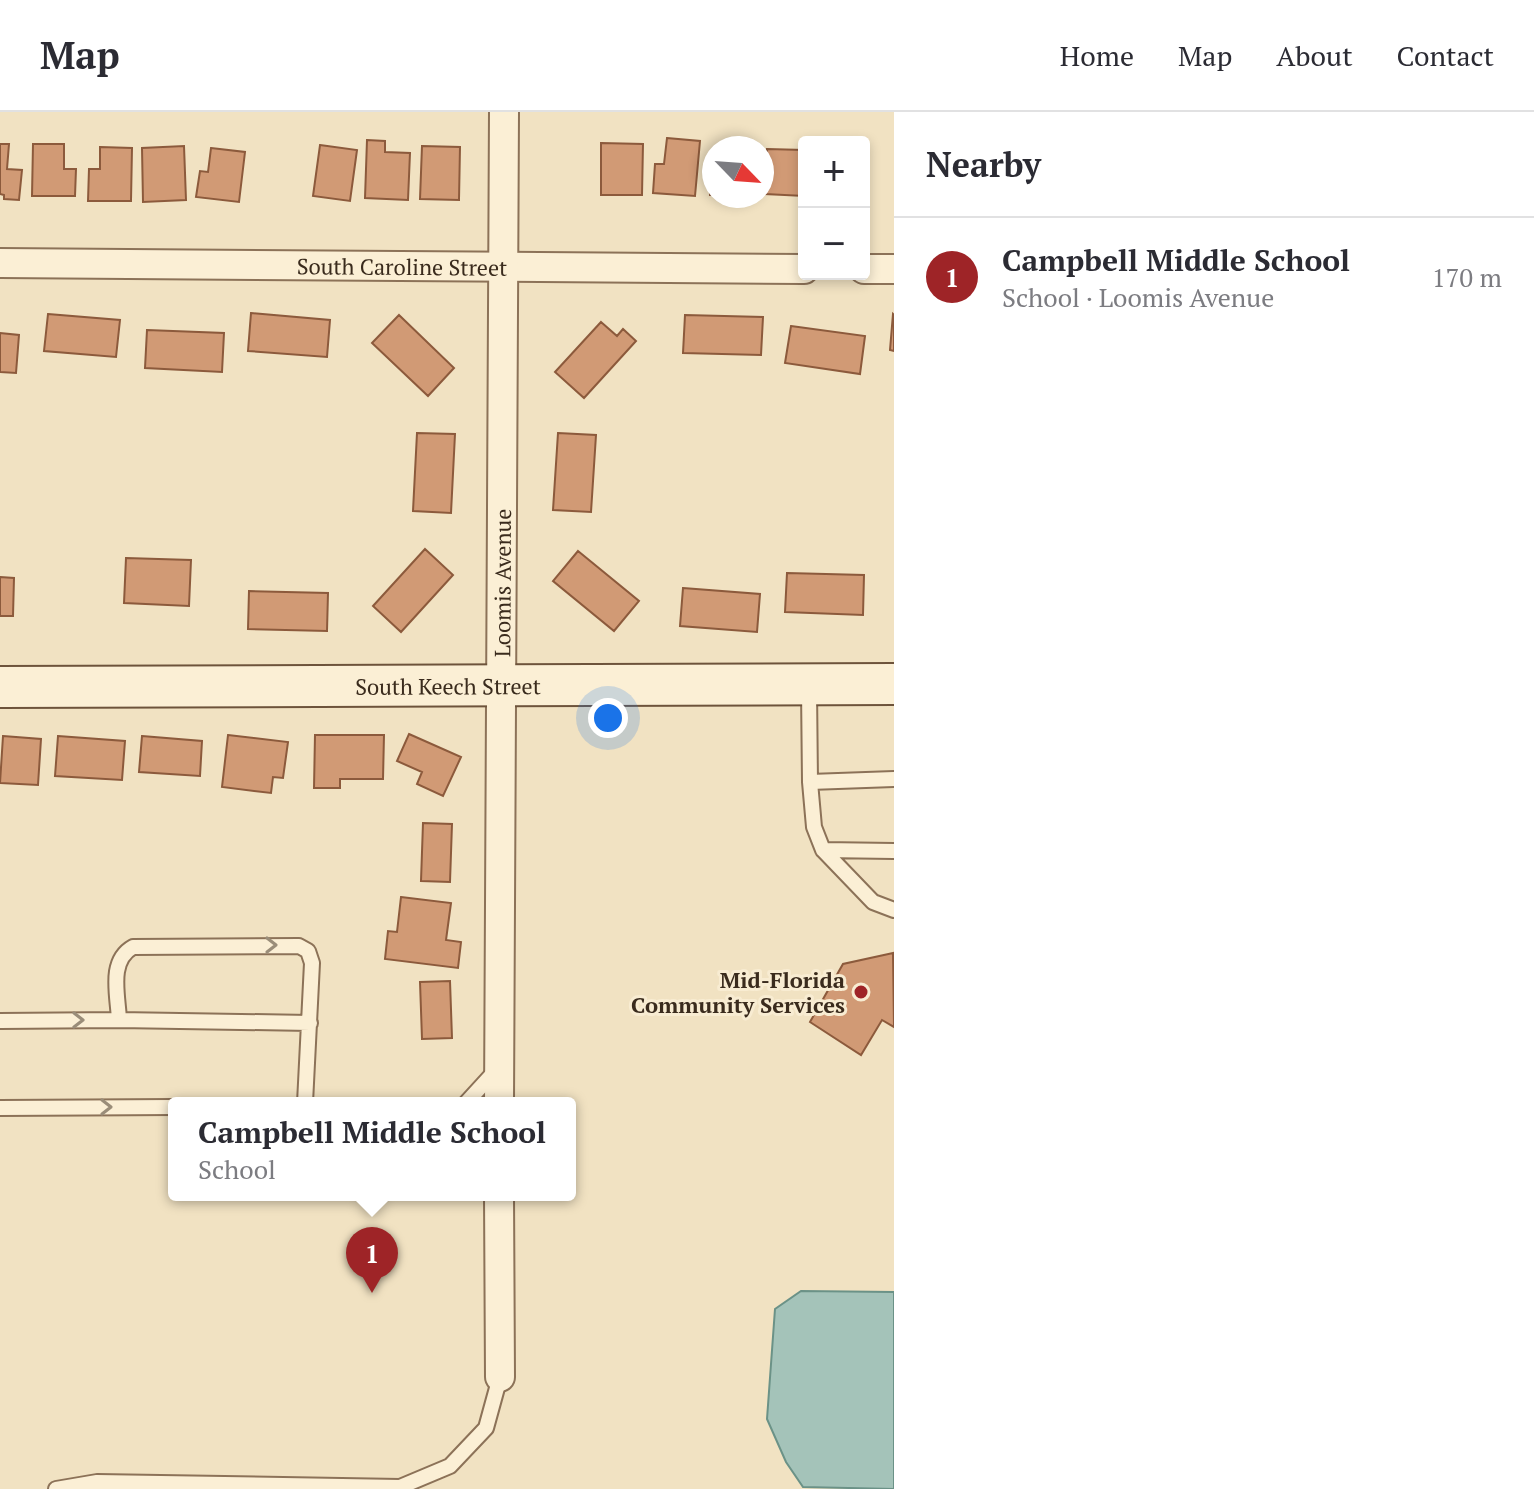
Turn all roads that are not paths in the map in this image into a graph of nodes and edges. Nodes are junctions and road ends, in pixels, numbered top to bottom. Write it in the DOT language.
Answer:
graph roads {
  1 [pos="504,112"];
  2 [pos="0,263"];
  3 [pos="505,266"];
  4 [pos="798,269"];
  5 [pos="870,269"];
  6 [pos="894,269"];
  7 [pos="809,684"];
  8 [pos="894,684"];
  9 [pos="502,685"];
  10 [pos="0,687"];
  11 [pos="894,779"];
  12 [pos="810,782"];
  13 [pos="823,850"];
  14 [pos="894,851"];
  15 [pos="894,910"];
  16 [pos="119,1020"];
  17 [pos="0,1021"];
  18 [pos="310,1023"];
  19 [pos="498,1068"];
  20 [pos="305,1097"];
  21 [pos="471,1097"];
  22 [pos="499,1097"];
  23 [pos="168,1107"];
  24 [pos="0,1108"];
  25 [pos="499,1201"];
  26 [pos="500,1377"];
  27 [pos="351,1488"];
  28 [pos="56,1489"];
  1 -- 3 [label="street, Loomis Avenue"];
  2 -- 3 [label="street, South Caroline Street"];
  3 -- 4 [label="street, South Caroline Street"];
  3 -- 9 [label="street, Loomis Avenue"];
  5 -- 6 [label="street"];
  7 -- 8 [label="street, South Keech Street"];
  7 -- 9 [label="street, South Keech Street"];
  7 -- 12 [label="lane"];
  9 -- 10 [label="street, South Keech Street"];
  9 -- 19 [label="street, Loomis Avenue"];
  11 -- 12 [label="lane"];
  12 -- 13 [label="lane"];
  13 -- 14 [label="lane"];
  13 -- 15 [label="lane"];
  17 -- 16 [label="lane, one-way"];
  16 -- 18 [label="lane"];
  16 -- 18 [label="lane, one-way"];
  18 -- 20 [label="lane"];
  19 -- 21 [label="lane"];
  19 -- 22 [label="street, Loomis Avenue"];
  24 -- 23 [label="lane, one-way"];
  25 -- 26 [label="street"];
  26 -- 27 [label="lane"];
  27 -- 28 [label="lane"];
}
